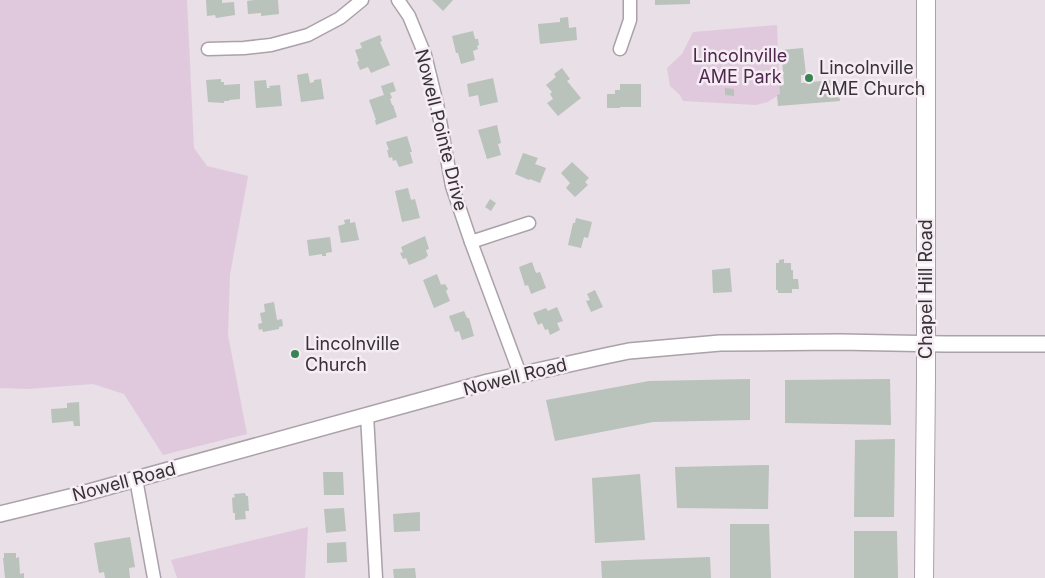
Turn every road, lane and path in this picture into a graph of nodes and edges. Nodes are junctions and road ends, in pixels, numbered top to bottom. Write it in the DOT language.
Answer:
graph roads {
  1 [pos="362,0"];
  2 [pos="398,0"];
  3 [pos="630,0"];
  4 [pos="926,0"];
  5 [pos="208,49"];
  6 [pos="620,49"];
  7 [pos="530,223"];
  8 [pos="471,242"];
  9 [pos="926,344"];
  10 [pos="1045,344"];
  11 [pos="520,374"];
  12 [pos="367,415"];
  13 [pos="136,479"];
  14 [pos="0,514"];
  15 [pos="154,578"];
  16 [pos="376,578"];
  17 [pos="924,578"];
  1 -- 5 [label="street"];
  2 -- 8 [label="street, Nowell Pointe Drive"];
  3 -- 6 [label="street"];
  4 -- 9 [label="main road, Chapel Hill Road"];
  7 -- 8 [label="street"];
  8 -- 11 [label="street, Nowell Pointe Drive"];
  9 -- 10 [label="street, Nowell Road"];
  9 -- 11 [label="street, Nowell Road"];
  9 -- 17 [label="main road, Chapel Hill Road"];
  11 -- 12 [label="street, Nowell Road"];
  12 -- 13 [label="street, Nowell Road"];
  12 -- 16 [label="street"];
  13 -- 14 [label="street, Nowell Road"];
  13 -- 15 [label="street"];
}
